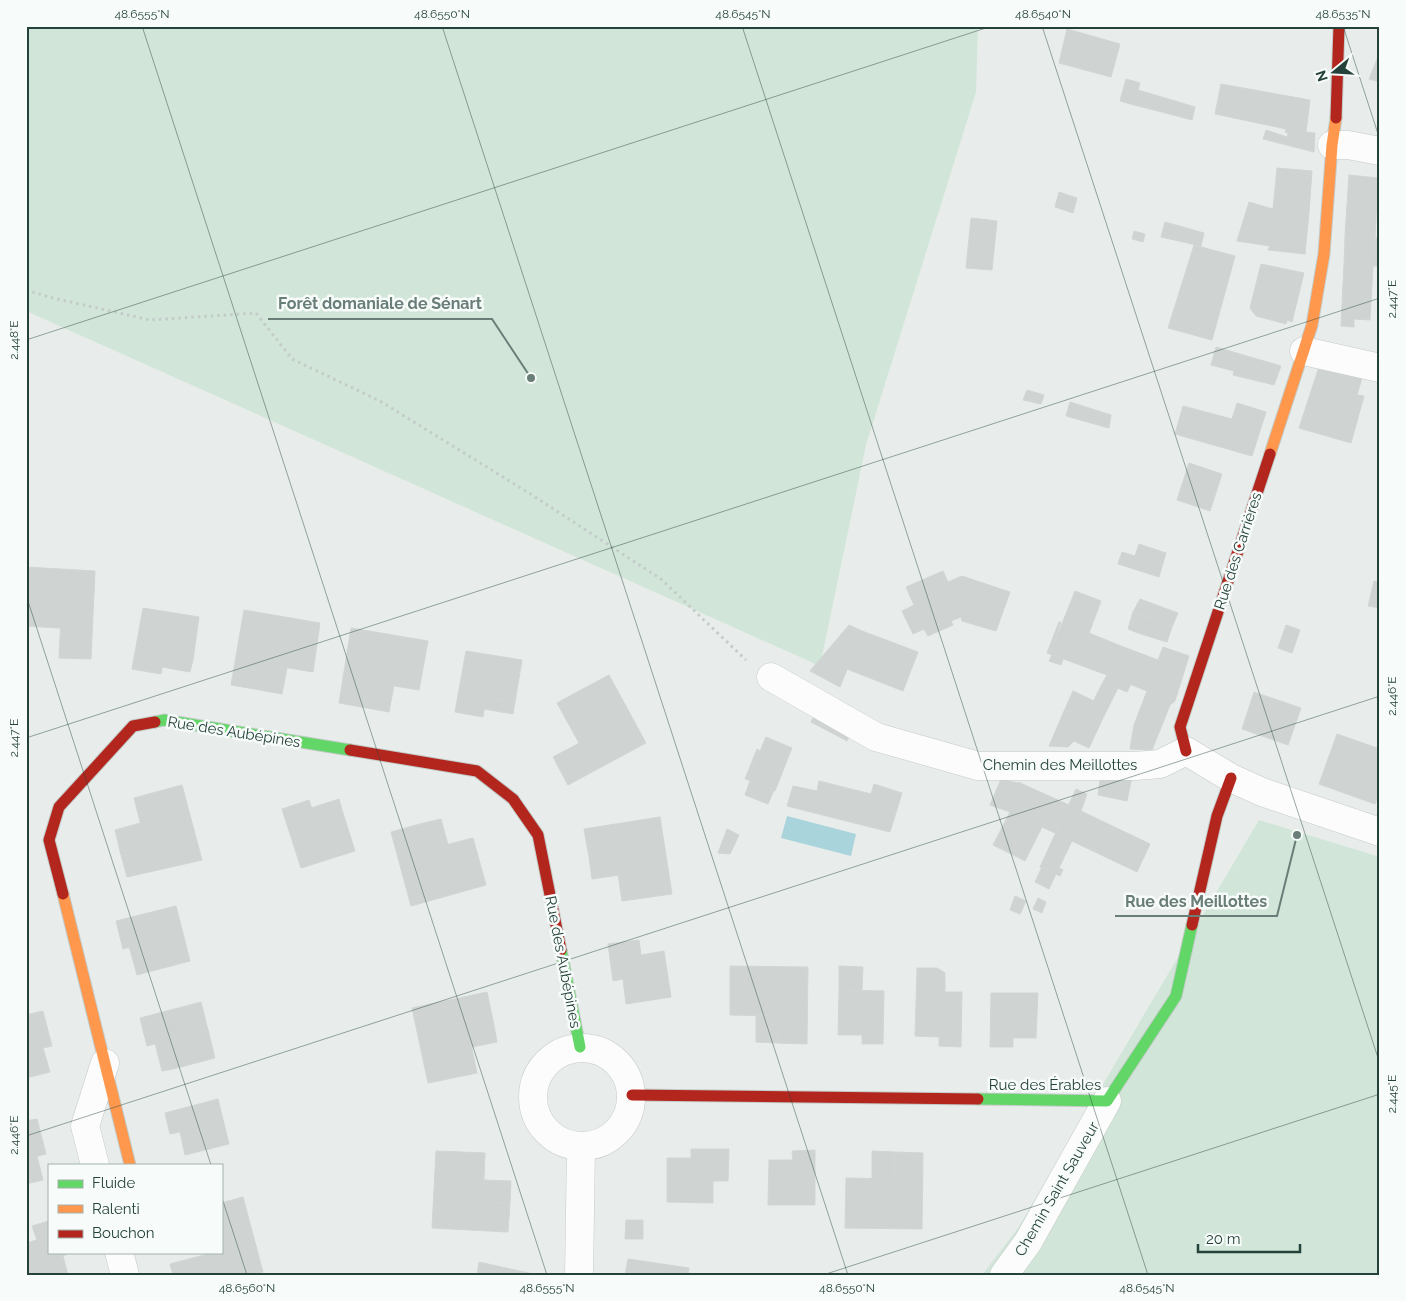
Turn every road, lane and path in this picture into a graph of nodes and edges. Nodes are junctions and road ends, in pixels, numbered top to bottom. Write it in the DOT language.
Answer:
graph roads {
  1 [pos="1339,26"];
  2 [pos="1332,145"];
  3 [pos="1380,151"];
  4 [pos="26,290"];
  5 [pos="1304,351"];
  6 [pos="1380,368"];
  7 [pos="771,677"];
  8 [pos="1186,751"];
  9 [pos="1231,778"];
  10 [pos="1380,832"];
  11 [pos="580,1048"];
  12 [pos="105,1063"];
  13 [pos="632,1095"];
  14 [pos="1107,1101"];
  15 [pos="581,1148"];
  16 [pos="95,1164"];
  17 [pos="130,1164"];
  18 [pos="120,1254"];
  19 [pos="125,1275"];
  20 [pos="579,1275"];
  21 [pos="1004,1275"];
  1 -- 2 [label="street, Rue des Carrières"];
  2 -- 3 [label="street"];
  2 -- 5 [label="street, Rue des Carrières"];
  4 -- 7 [label="path"];
  5 -- 6 [label="street"];
  5 -- 8 [label="street, Rue des Carrières"];
  7 -- 8 [label="street, Chemin des Meillottes"];
  8 -- 9 [label="street"];
  9 -- 10 [label="street"];
  9 -- 14 [label="street, Rue des Érables"];
  11 -- 12 [label="street, Rue des Aubépines"];
  11 -- 13 [label="street, Rue des Aubépines"];
  11 -- 15 [label="street, Rue des Aubépines"];
  12 -- 16 [label="street"];
  12 -- 17 [label="street, Rue des Aubépines"];
  13 -- 14 [label="street, Rue des Érables"];
  13 -- 15 [label="street"];
  14 -- 21 [label="street, Chemin Saint Sauveur"];
  15 -- 20 [label="street"];
  18 -- 19 [label="street"];
}
